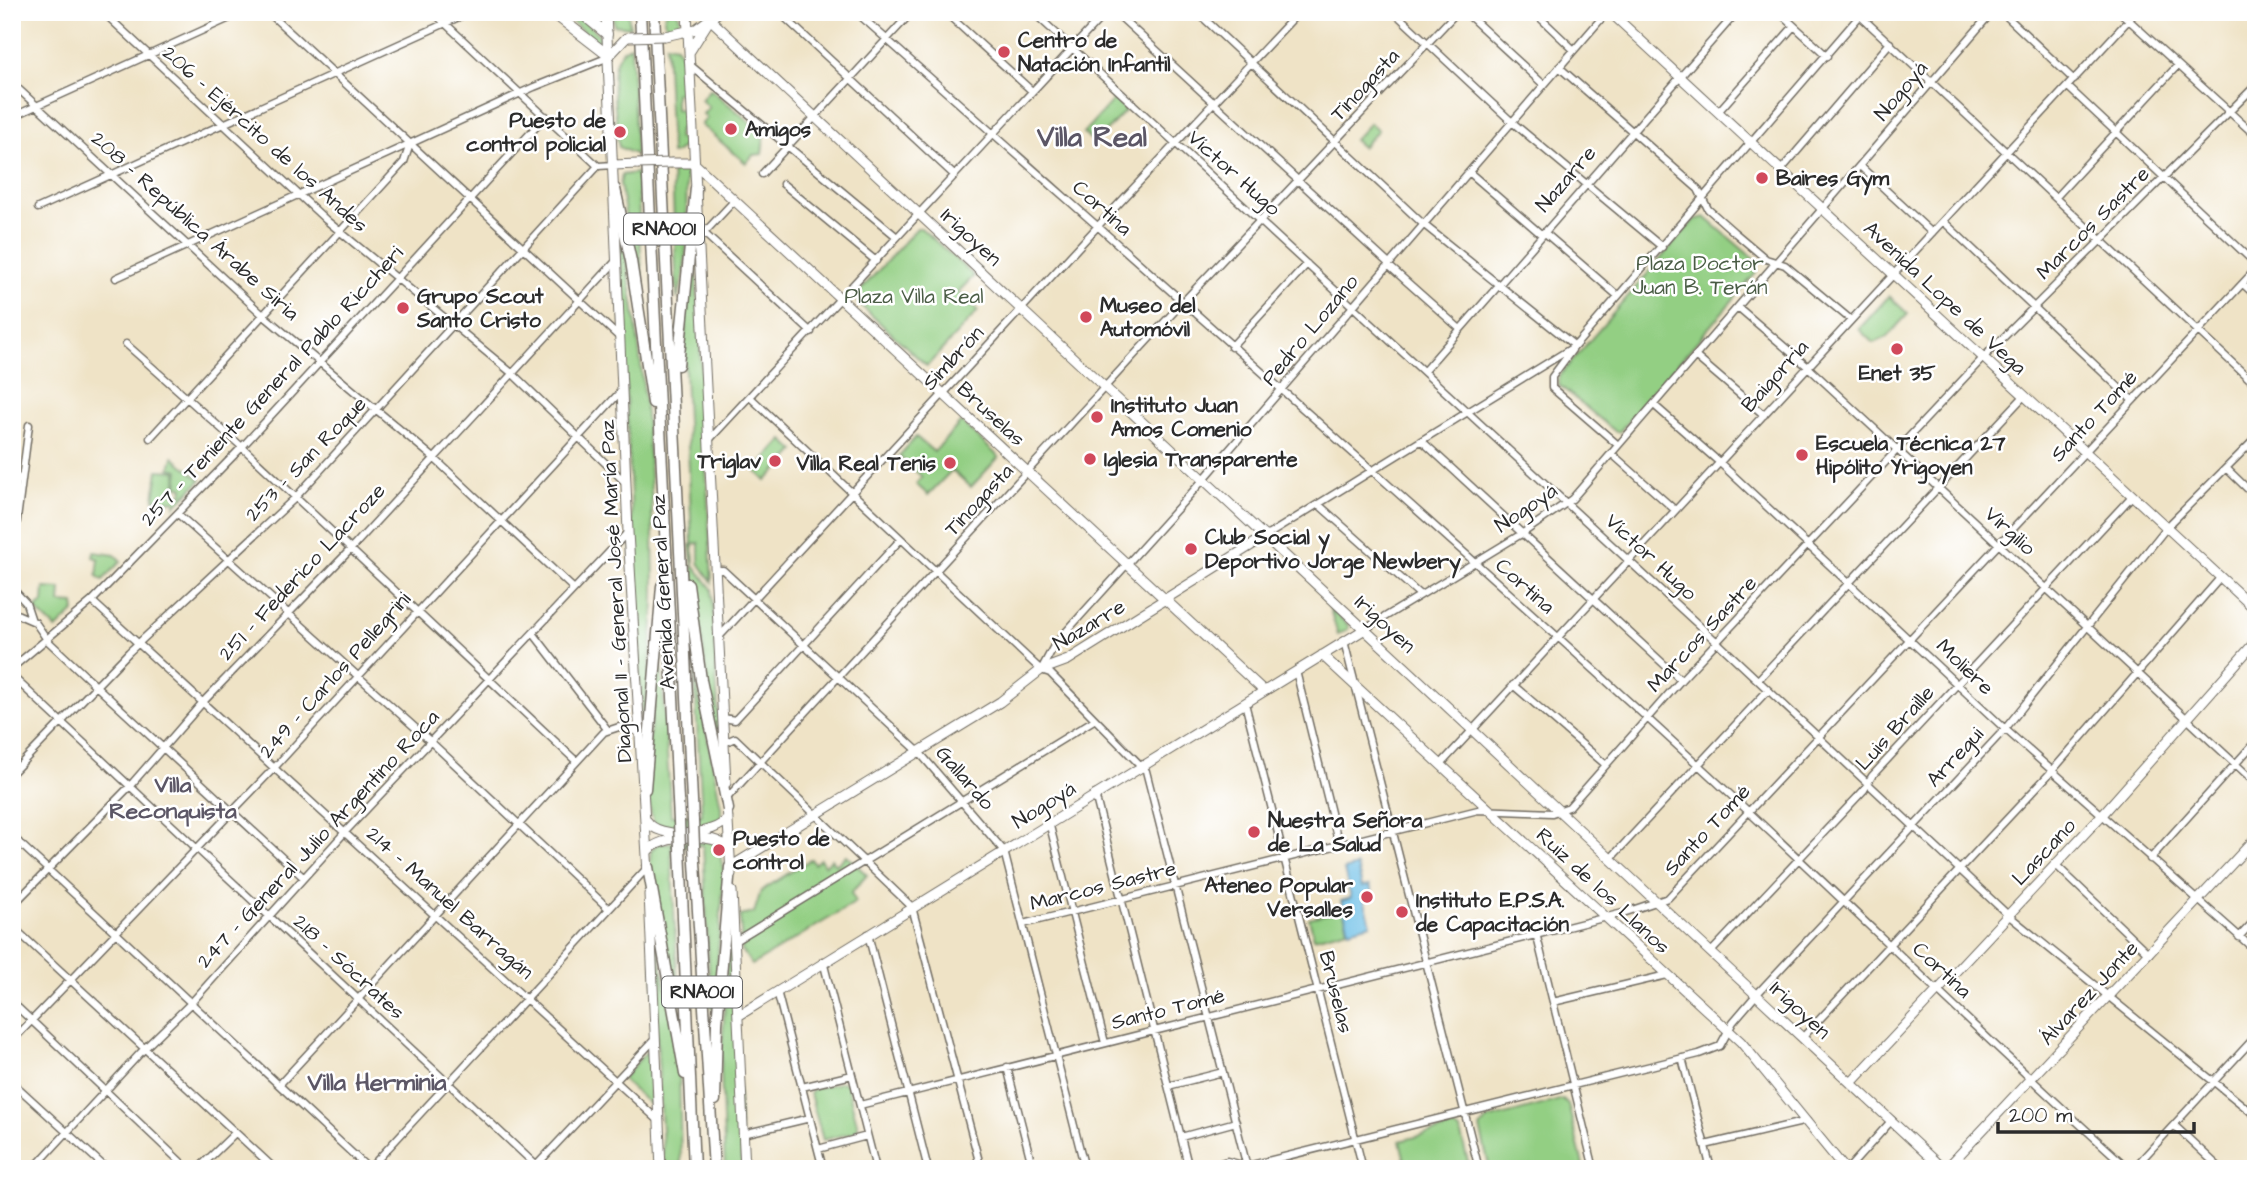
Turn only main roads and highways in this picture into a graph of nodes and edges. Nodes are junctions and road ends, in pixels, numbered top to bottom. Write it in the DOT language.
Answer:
graph roads {
  1 [pos="552,12"];
  2 [pos="580,12"];
  3 [pos="640,12"];
  4 [pos="654,12"];
  5 [pos="607,34"];
  6 [pos="608,57"];
  7 [pos="696,188"];
  8 [pos="615,189"];
  9 [pos="661,444"];
  10 [pos="675,445"];
  11 [pos="665,528"];
  12 [pos="679,530"];
  13 [pos="645,789"];
  14 [pos="727,808"];
  15 [pos="648,867"];
  16 [pos="730,867"];
  17 [pos="693,1133"];
  18 [pos="713,1138"];
  19 [pos="694,1169"];
  20 [pos="714,1169"];
  1 -- 6 [label="main road"];
  2 -- 5 [label="main road"];
  3 -- 9 [label="highway, Avenida General Paz / RNA001"];
  4 -- 10 [label="highway, Avenida General Paz / RNA001"];
  7 -- 10 [label="highway"];
  8 -- 9 [label="highway"];
  9 -- 11 [label="highway, Avenida General Paz / RNA001"];
  10 -- 12 [label="highway, Avenida General Paz / RNA001"];
  11 -- 13 [label="highway"];
  11 -- 17 [label="highway, Avenida General Paz / RNA001, bridge"];
  12 -- 14 [label="highway"];
  12 -- 18 [label="highway, Avenida General Paz / RNA001, bridge"];
  15 -- 17 [label="highway"];
  16 -- 18 [label="highway"];
  17 -- 19 [label="highway, Avenida General Paz / RNA001"];
  18 -- 20 [label="highway, Avenida General Paz / RNA001"];
}
